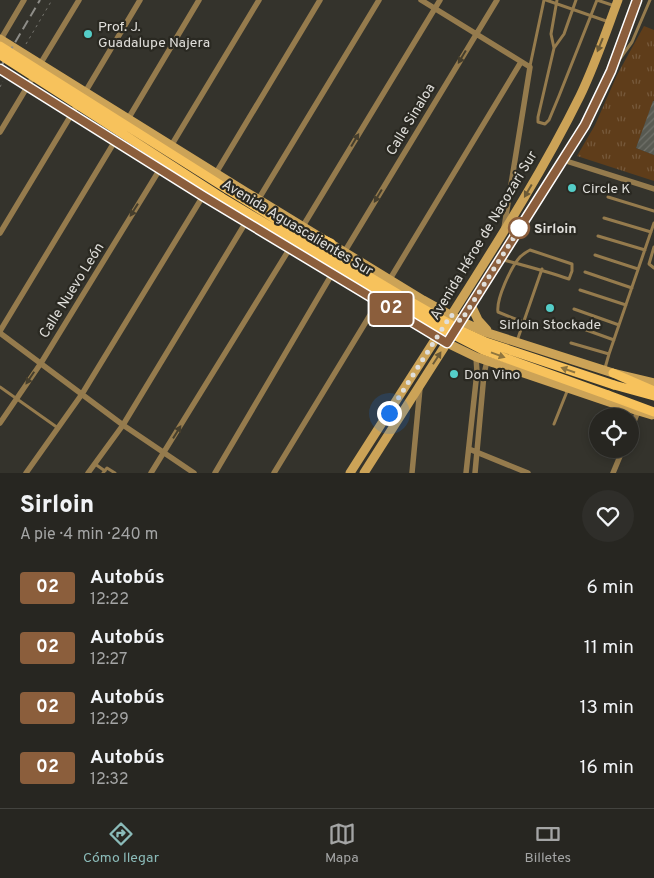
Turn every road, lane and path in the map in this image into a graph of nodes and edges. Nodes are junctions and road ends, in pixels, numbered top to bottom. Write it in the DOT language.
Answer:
graph roads {
  1 [pos="24,0"];
  2 [pos="52,0"];
  3 [pos="79,0"];
  4 [pos="140,0"];
  5 [pos="199,0"];
  6 [pos="259,0"];
  7 [pos="320,0"];
  8 [pos="380,0"];
  9 [pos="421,0"];
  10 [pos="440,0"];
  11 [pos="496,0"];
  12 [pos="545,0"];
  13 [pos="576,0"];
  14 [pos="597,0"];
  15 [pos="637,0"];
  16 [pos="650,0"];
  17 [pos="557,2"];
  18 [pos="617,3"];
  19 [pos="435,8"];
  20 [pos="572,9"];
  21 [pos="591,15"];
  22 [pos="610,22"];
  23 [pos="476,34"];
  24 [pos="0,41"];
  25 [pos="554,48"];
  26 [pos="21,52"];
  27 [pos="0,55"];
  28 [pos="521,62"];
  29 [pos="40,64"];
  30 [pos="530,67"];
  31 [pos="0,69"];
  32 [pos="611,71"];
  33 [pos="28,85"];
  34 [pos="86,92"];
  35 [pos="72,113"];
  36 [pos="128,119"];
  37 [pos="0,132"];
  38 [pos="115,140"];
  39 [pos="172,146"];
  40 [pos="563,160"];
  41 [pos="160,168"];
  42 [pos="216,173"];
  43 [pos="654,189"];
  44 [pos="203,196"];
  45 [pos="608,197"];
  46 [pos="258,200"];
  47 [pos="654,211"];
  48 [pos="604,218"];
  49 [pos="246,222"];
  50 [pos="654,223"];
  51 [pos="303,226"];
  52 [pos="283,230"];
  53 [pos="651,232"];
  54 [pos="0,233"];
  55 [pos="502,235"];
  56 [pos="598,236"];
  57 [pos="331,243"];
  58 [pos="290,248"];
  59 [pos="654,248"];
  60 [pos="645,250"];
  61 [pos="595,255"];
  62 [pos="339,258"];
  63 [pos="500,259"];
  64 [pos="309,260"];
  65 [pos="516,263"];
  66 [pos="654,268"];
  67 [pos="542,269"];
  68 [pos="638,269"];
  69 [pos="585,272"];
  70 [pos="332,274"];
  71 [pos="390,279"];
  72 [pos="632,288"];
  73 [pos="580,290"];
  74 [pos="378,302"];
  75 [pos="471,305"];
  76 [pos="626,305"];
  77 [pos="435,306"];
  78 [pos="574,309"];
  79 [pos="451,315"];
  80 [pos="461,321"];
  81 [pos="523,322"];
  82 [pos="567,323"];
  83 [pos="619,325"];
  84 [pos="425,330"];
  85 [pos="0,332"];
  86 [pos="486,332"];
  87 [pos="499,336"];
  88 [pos="437,337"];
  89 [pos="614,340"];
  90 [pos="517,342"];
  91 [pos="447,343"];
  92 [pos="570,343"];
  93 [pos="609,354"];
  94 [pos="476,357"];
  95 [pos="487,361"];
  96 [pos="41,363"];
  97 [pos="609,371"];
  98 [pos="654,383"];
  99 [pos="420,384"];
  100 [pos="0,387"];
  101 [pos="569,388"];
  102 [pos="654,391"];
  103 [pos="82,394"];
  104 [pos="654,396"];
  105 [pos="16,398"];
  106 [pos="629,408"];
  107 [pos="639,411"];
  108 [pos="654,414"];
  109 [pos="0,423"];
  110 [pos="554,424"];
  111 [pos="123,425"];
  112 [pos="58,428"];
  113 [pos="468,449"];
  114 [pos="165,452"];
  115 [pos="477,452"];
  116 [pos="619,458"];
  117 [pos="95,464"];
  118 [pos="104,472"];
  119 [pos="26,473"];
  120 [pos="88,473"];
  121 [pos="115,473"];
  122 [pos="152,473"];
  123 [pos="194,473"];
  124 [pos="215,473"];
  125 [pos="274,473"];
  126 [pos="350,473"];
  127 [pos="364,473"];
  128 [pos="412,473"];
  129 [pos="466,473"];
  130 [pos="475,473"];
  131 [pos="528,473"];
  132 [pos="613,473"];
  1 -- 24 [label="street"];
  2 -- 26 [label="path"];
  3 -- 29 [label="street"];
  4 -- 34 [label="street"];
  5 -- 36 [label="street"];
  6 -- 39 [label="street"];
  7 -- 42 [label="street"];
  8 -- 46 [label="street"];
  9 -- 19 [label="street"];
  10 -- 19 [label="street"];
  11 -- 23 [label="street, Calle Sinaloa"];
  12 -- 17 [label="lane"];
  12 -- 30 [label="lane"];
  13 -- 20 [label="lane"];
  14 -- 18 [label="lane"];
  14 -- 21 [label="lane"];
  15 -- 32 [label="street, Avenida Héroe de Nacozari Sur"];
  16 -- 32 [label="lane"];
  17 -- 20 [label="lane"];
  17 -- 25 [label="lane"];
  18 -- 22 [label="street, Avenida Héroe de Nacozari Sur"];
  19 -- 23 [label="street"];
  51 -- 19 [label="street, one-way"];
  20 -- 21 [label="lane"];
  20 -- 25 [label="lane"];
  21 -- 22 [label="lane"];
  21 -- 25 [label="lane"];
  22 -- 55 [label="street, Avenida Héroe de Nacozari Sur, one-way"];
  23 -- 28 [label="street"];
  23 -- 62 [label="street, Calle Sinaloa, one-way"];
  24 -- 26 [label="street, Avenida Aguascalientes Sur"];
  24 -- 52 [label="main road, Avenida Aguascalientes Sur, bridge"];
  26 -- 29 [label="street, Avenida Aguascalientes Sur"];
  27 -- 52 [label="main road, Avenida Aguascalientes Sur, bridge"];
  28 -- 30 [label="street"];
  28 -- 71 [label="street"];
  29 -- 33 [label="street"];
  29 -- 34 [label="street, Avenida Aguascalientes Sur"];
  30 -- 55 [label="street"];
  31 -- 33 [label="street, Avenida Aguascalientes Sur"];
  32 -- 40 [label="street, Avenida Héroe de Nacozari Sur"];
  33 -- 35 [label="street, Avenida Aguascalientes Sur"];
  33 -- 37 [label="street"];
  34 -- 35 [label="street"];
  34 -- 36 [label="street, Avenida Aguascalientes Sur"];
  35 -- 38 [label="street, Avenida Aguascalientes Sur"];
  35 -- 54 [label="street"];
  36 -- 39 [label="street, Avenida Aguascalientes Sur"];
  38 -- 41 [label="street, Avenida Aguascalientes Sur"];
  38 -- 85 [label="street"];
  39 -- 42 [label="street, Avenida Aguascalientes Sur"];
  40 -- 43 [label="street"];
  40 -- 63 [label="street, Avenida Héroe de Nacozari Sur"];
  41 -- 44 [label="street, Avenida Aguascalientes Sur"];
  41 -- 96 [label="street, Calle Nuevo León, one-way"];
  42 -- 46 [label="street, Avenida Aguascalientes Sur"];
  44 -- 49 [label="street, Avenida Aguascalientes Sur"];
  44 -- 103 [label="street"];
  45 -- 47 [label="lane"];
  46 -- 51 [label="street, Avenida Aguascalientes Sur"];
  48 -- 53 [label="lane"];
  49 -- 58 [label="street, Avenida Aguascalientes Sur"];
  49 -- 111 [label="street"];
  50 -- 53 [label="lane"];
  51 -- 57 [label="street, Avenida Aguascalientes Sur"];
  52 -- 57 [label="main road"];
  52 -- 62 [label="main road, Avenida Aguascalientes Sur"];
  52 -- 64 [label="main road"];
  53 -- 60 [label="lane"];
  55 -- 79 [label="street, Avenida Héroe de Nacozari Sur"];
  56 -- 60 [label="lane"];
  57 -- 62 [label="street, Avenida Aguascalientes Sur"];
  58 -- 64 [label="street, Avenida Aguascalientes Sur"];
  114 -- 58 [label="street, one-way"];
  59 -- 66 [label="lane"];
  60 -- 68 [label="lane"];
  61 -- 68 [label="lane"];
  62 -- 71 [label="street, Avenida Aguascalientes Sur"];
  104 -- 62 [label="main road, Avenida Aguascalientes Sur, one-way, bridge"];
  62 -- 108 [label="main road, Avenida Aguascalientes Sur, one-way, bridge"];
  63 -- 65 [label="lane"];
  63 -- 75 [label="street, Avenida Héroe de Nacozari Sur"];
  64 -- 70 [label="street, Avenida Aguascalientes Sur"];
  65 -- 67 [label="lane"];
  65 -- 67 [label="lane"];
  65 -- 81 [label="lane"];
  67 -- 81 [label="lane"];
  68 -- 72 [label="lane"];
  69 -- 72 [label="lane"];
  70 -- 74 [label="street, Avenida Aguascalientes Sur"];
  70 -- 124 [label="street"];
  71 -- 77 [label="street, Avenida Aguascalientes Sur"];
  72 -- 76 [label="lane"];
  73 -- 76 [label="lane"];
  74 -- 84 [label="street, Avenida Aguascalientes Sur"];
  74 -- 125 [label="street"];
  75 -- 80 [label="street, Avenida Héroe de Nacozari Sur"];
  75 -- 87 [label="street"];
  76 -- 83 [label="lane"];
  77 -- 79 [label="street, Avenida Aguascalientes Sur"];
  77 -- 84 [label="street"];
  78 -- 83 [label="lane"];
  79 -- 80 [label="street, Avenida Aguascalientes Sur"];
  79 -- 88 [label="street, Avenida Héroe de Nacozari Sur"];
  80 -- 86 [label="street, Avenida Aguascalientes Sur"];
  80 -- 91 [label="street, Avenida Héroe de Nacozari Sur"];
  81 -- 90 [label="lane"];
  82 -- 89 [label="lane"];
  83 -- 89 [label="lane"];
  84 -- 88 [label="street, Avenida Aguascalientes Sur"];
  85 -- 96 [label="street"];
  86 -- 87 [label="street, Avenida Aguascalientes Sur"];
  86 -- 94 [label="street"];
  87 -- 90 [label="street, Avenida Aguascalientes Sur"];
  88 -- 91 [label="street, Avenida Aguascalientes Sur"];
  88 -- 126 [label="street, Avenida Héroe de Nacozari Sur"];
  89 -- 93 [label="lane"];
  90 -- 97 [label="street, Avenida Aguascalientes Sur"];
  91 -- 94 [label="street, Avenida Aguascalientes Sur"];
  99 -- 91 [label="street, Avenida Héroe de Nacozari Sur, one-way"];
  92 -- 93 [label="lane"];
  93 -- 97 [label="lane"];
  94 -- 95 [label="street, Avenida Aguascalientes Sur"];
  94 -- 113 [label="street"];
  95 -- 101 [label="street, Avenida Aguascalientes Sur"];
  95 -- 115 [label="street"];
  96 -- 103 [label="street"];
  96 -- 105 [label="street, Calle Nuevo León, one-way"];
  97 -- 98 [label="street, Avenida Aguascalientes Sur"];
  97 -- 102 [label="main road"];
  99 -- 127 [label="street, Avenida Héroe de Nacozari Sur"];
  99 -- 128 [label="street"];
  100 -- 105 [label="lane"];
  101 -- 106 [label="street, Avenida Aguascalientes Sur"];
  101 -- 110 [label="lane"];
  103 -- 111 [label="street"];
  103 -- 112 [label="street"];
  105 -- 109 [label="street, Calle Nuevo León"];
  105 -- 112 [label="lane"];
  107 -- 108 [label="street, Avenida Aguascalientes Sur"];
  111 -- 114 [label="street"];
  111 -- 117 [label="street"];
  112 -- 119 [label="street"];
  113 -- 115 [label="street"];
  113 -- 129 [label="street"];
  114 -- 122 [label="street"];
  114 -- 123 [label="street"];
  115 -- 130 [label="street"];
  115 -- 131 [label="street"];
  116 -- 132 [label="street"];
  117 -- 118 [label="lane"];
  117 -- 120 [label="street"];
  118 -- 121 [label="lane"];
}
